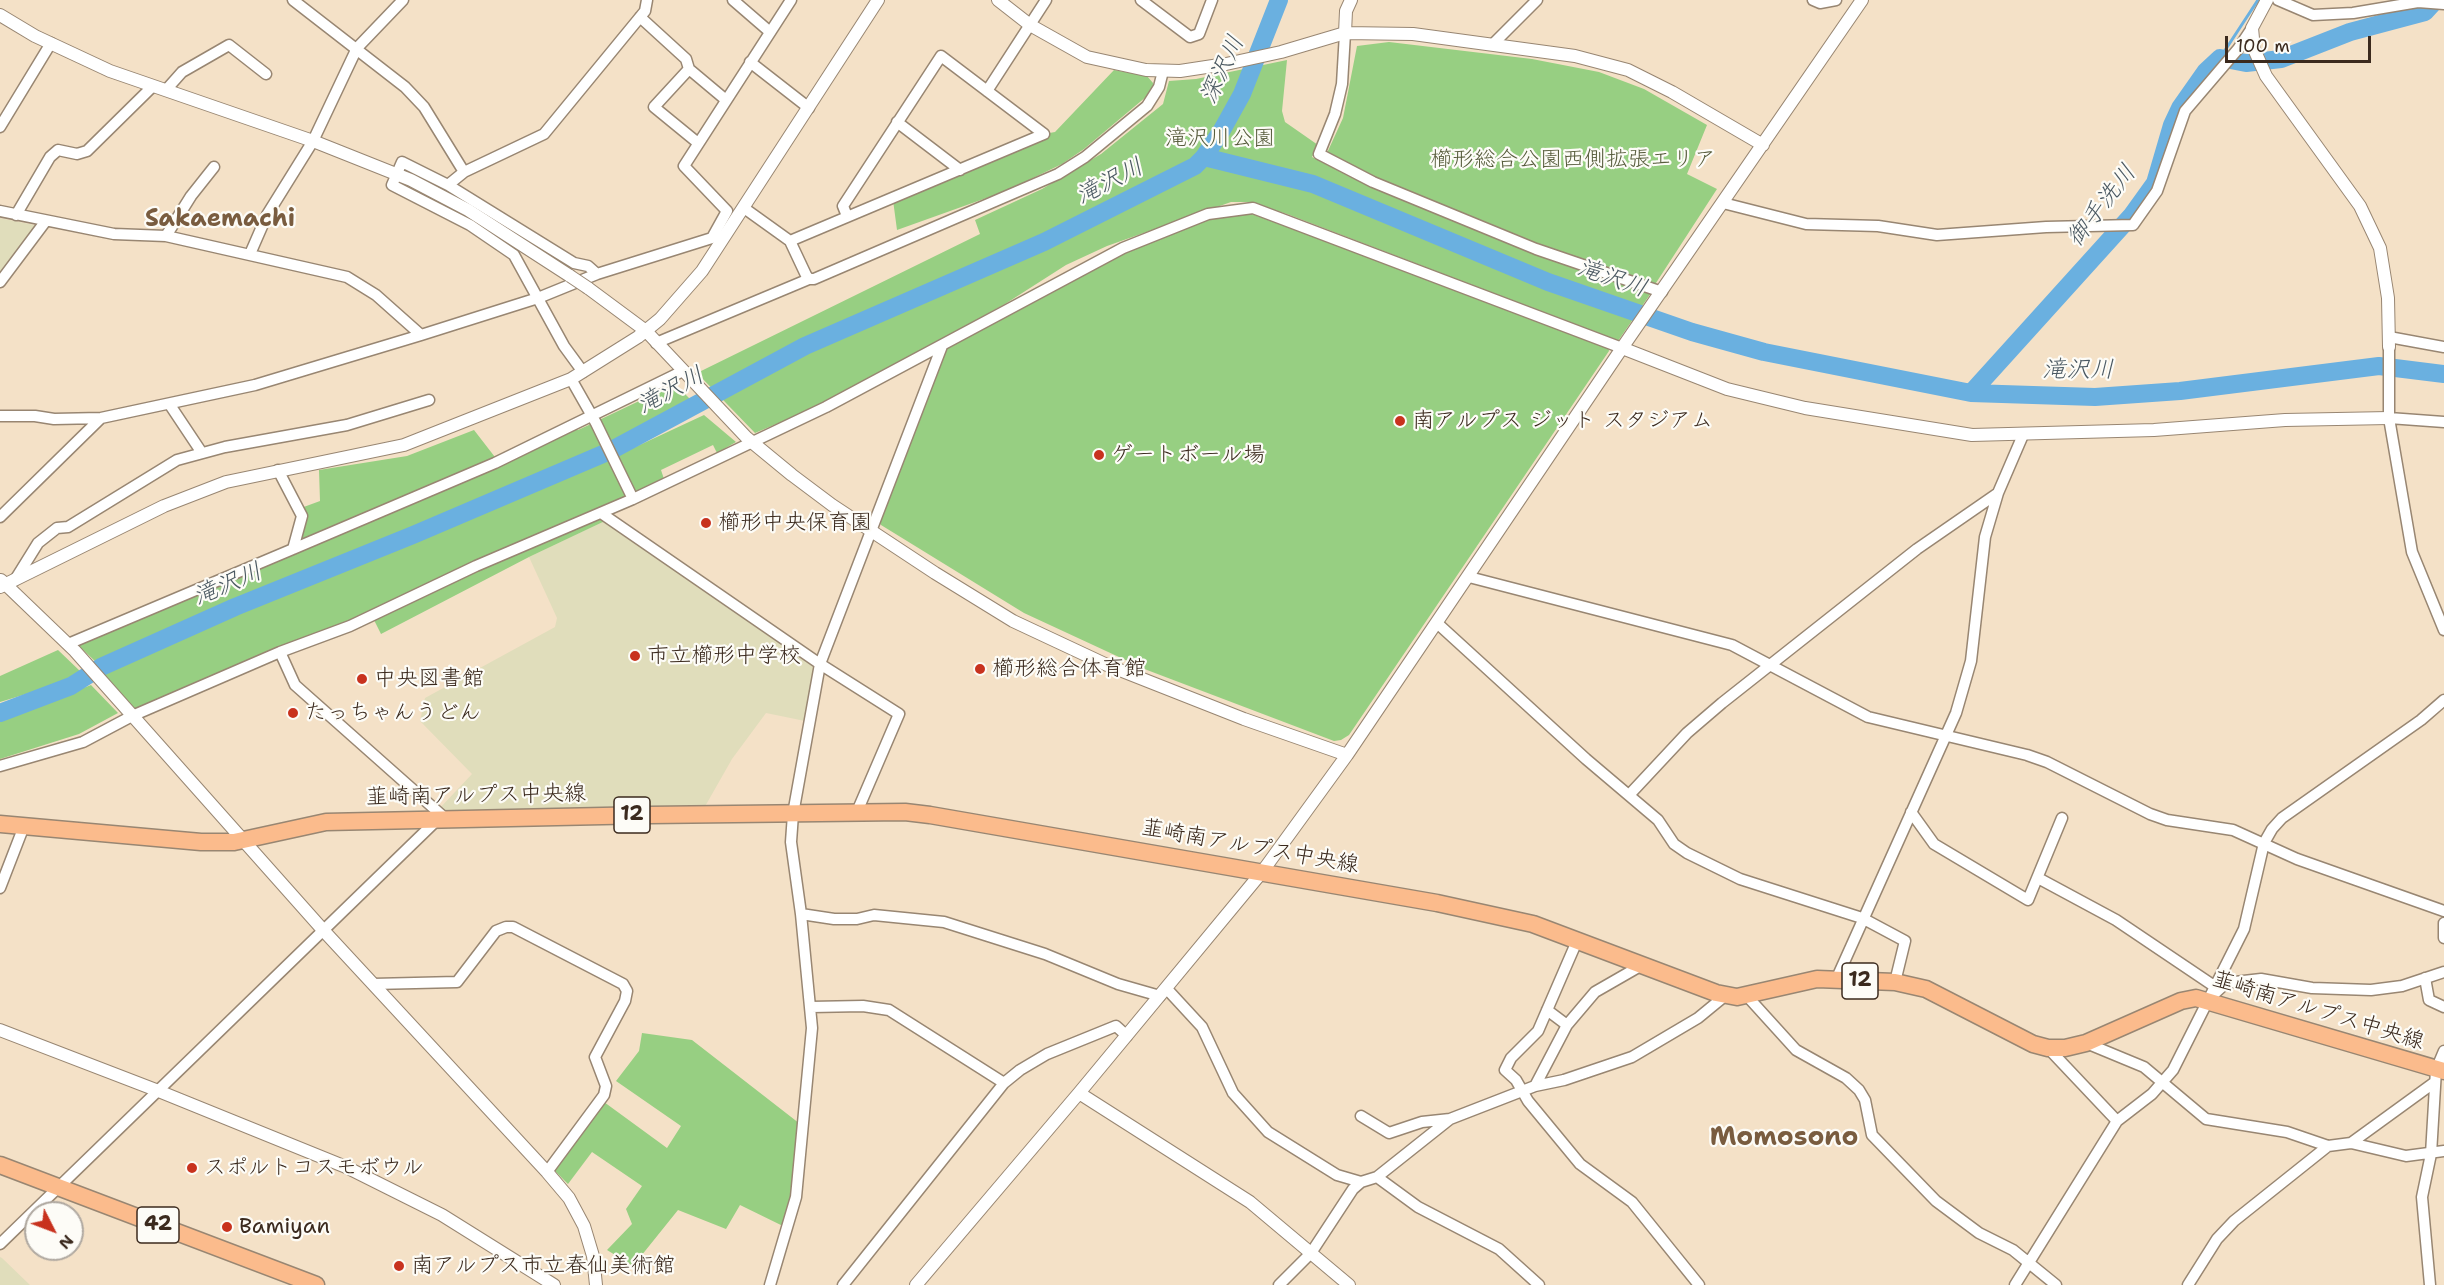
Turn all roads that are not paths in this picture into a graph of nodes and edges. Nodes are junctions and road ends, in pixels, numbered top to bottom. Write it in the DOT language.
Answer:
graph roads {
  1 [pos="293,0"];
  2 [pos="403,0"];
  3 [pos="647,0"];
  4 [pos="733,0"];
  5 [pos="791,0"];
  6 [pos="879,0"];
  7 [pos="998,0"];
  8 [pos="1046,0"];
  9 [pos="1141,0"];
  10 [pos="1212,0"];
  11 [pos="1351,0"];
  12 [pos="1537,0"];
  13 [pos="1813,0"];
  14 [pos="1836,0"];
  15 [pos="2266,0"];
  16 [pos="2278,0"];
  17 [pos="1860,1"];
  18 [pos="2443,4"];
  19 [pos="0,15"];
  20 [pos="640,17"];
  21 [pos="1030,25"];
  22 [pos="2252,28"];
  23 [pos="770,32"];
  24 [pos="1345,33"];
  25 [pos="51,44"];
  26 [pos="1493,45"];
  27 [pos="357,48"];
  28 [pos="750,62"];
  29 [pos="689,69"];
  30 [pos="1163,71"];
  31 [pos="266,74"];
  32 [pos="160,88"];
  33 [pos="987,91"];
  34 [pos="726,100"];
  35 [pos="809,108"];
  36 [pos="897,122"];
  37 [pos="0,127"];
  38 [pos="313,141"];
  39 [pos="698,143"];
  40 [pos="1763,145"];
  41 [pos="214,167"];
  42 [pos="960,170"];
  43 [pos="464,172"];
  44 [pos="396,174"];
  45 [pos="448,185"];
  46 [pos="1722,203"];
  47 [pos="744,208"];
  48 [pos="0,211"];
  49 [pos="16,215"];
  50 [pos="847,216"];
  51 [pos="45,222"];
  52 [pos="166,236"];
  53 [pos="790,241"];
  54 [pos="250,254"];
  55 [pos="597,274"];
  56 [pos="809,279"];
  57 [pos="0,282"];
  58 [pos="1660,293"];
  59 [pos="537,298"];
  60 [pos="646,331"];
  61 [pos="421,335"];
  62 [pos="2389,342"];
  63 [pos="656,343"];
  64 [pos="1624,345"];
  65 [pos="942,346"];
  66 [pos="2444,347"];
  67 [pos="583,372"];
  68 [pos="685,374"];
  69 [pos="571,379"];
  70 [pos="429,400"];
  71 [pos="170,405"];
  72 [pos="0,416"];
  73 [pos="101,418"];
  74 [pos="2389,418"];
  75 [pos="593,419"];
  76 [pos="2444,422"];
  77 [pos="2023,435"];
  78 [pos="750,440"];
  79 [pos="202,453"];
  80 [pos="278,470"];
  81 [pos="1998,494"];
  82 [pos="633,499"];
  83 [pos="601,513"];
  84 [pos="0,517"];
  85 [pos="870,531"];
  86 [pos="293,549"];
  87 [pos="1469,577"];
  88 [pos="5,582"];
  89 [pos="1437,623"];
  90 [pos="2444,630"];
  91 [pos="71,648"];
  92 [pos="280,652"];
  93 [pos="820,664"];
  94 [pos="1772,665"];
  95 [pos="2444,700"];
  96 [pos="132,716"];
  97 [pos="1946,737"];
  98 [pos="1347,755"];
  99 [pos="0,766"];
  100 [pos="1630,794"];
  101 [pos="1911,812"];
  102 [pos="793,814"];
  103 [pos="856,814"];
  104 [pos="2062,818"];
  105 [pos="442,819"];
  106 [pos="0,824"];
  107 [pos="24,826"];
  108 [pos="244,840"];
  109 [pos="2264,843"];
  110 [pos="1262,872"];
  111 [pos="2038,878"];
  112 [pos="0,888"];
  113 [pos="2444,911"];
  114 [pos="801,914"];
  115 [pos="1862,918"];
  116 [pos="2444,923"];
  117 [pos="323,930"];
  118 [pos="2444,938"];
  119 [pos="1577,941"];
  120 [pos="1642,965"];
  121 [pos="2444,972"];
  122 [pos="2425,978"];
  123 [pos="1836,980"];
  124 [pos="1895,982"];
  125 [pos="373,984"];
  126 [pos="1163,992"];
  127 [pos="2211,993"];
  128 [pos="1726,995"];
  129 [pos="1747,996"];
  130 [pos="811,1007"];
  131 [pos="2444,1007"];
  132 [pos="1547,1010"];
  133 [pos="1567,1025"];
  134 [pos="0,1030"];
  135 [pos="1127,1036"];
  136 [pos="2086,1042"];
  137 [pos="2048,1048"];
  138 [pos="2444,1051"];
  139 [pos="2438,1074"];
  140 [pos="1004,1083"];
  141 [pos="2161,1084"];
  142 [pos="1535,1086"];
  143 [pos="156,1090"];
  144 [pos="1522,1091"];
  145 [pos="1079,1094"];
  146 [pos="1361,1116"];
  147 [pos="1450,1119"];
  148 [pos="2117,1121"];
  149 [pos="2351,1143"];
  150 [pos="2328,1146"];
  151 [pos="2444,1151"];
  152 [pos="2431,1154"];
  153 [pos="0,1165"];
  154 [pos="548,1173"];
  155 [pos="1377,1178"];
  156 [pos="1361,1182"];
  157 [pos="57,1186"];
  158 [pos="0,1244"];
  159 [pos="1311,1253"];
  160 [pos="2030,1264"];
  161 [pos="316,1285"];
  162 [pos="554,1285"];
  163 [pos="596,1285"];
  164 [pos="770,1285"];
  165 [pos="843,1285"];
  166 [pos="916,1285"];
  167 [pos="1279,1285"];
  168 [pos="1348,1285"];
  169 [pos="1539,1285"];
  170 [pos="1700,1285"];
  171 [pos="2014,1285"];
  172 [pos="2056,1285"];
  173 [pos="2188,1285"];
  174 [pos="2430,1285"];
  1 -- 27 [label="street"];
  2 -- 27 [label="street"];
  3 -- 20 [label="street"];
  4 -- 23 [label="street"];
  5 -- 23 [label="street"];
  6 -- 35 [label="street"];
  7 -- 21 [label="street"];
  8 -- 21 [label="street"];
  9 -- 10 [label="street"];
  11 -- 24 [label="street"];
  12 -- 26 [label="street"];
  13 -- 14 [label="street"];
  15 -- 22 [label="street"];
  16 -- 18 [label="street"];
  17 -- 40 [label="street"];
  19 -- 25 [label="street"];
  20 -- 29 [label="street"];
  20 -- 43 [label="street"];
  21 -- 30 [label="street"];
  21 -- 33 [label="street"];
  22 -- 46 [label="street"];
  22 -- 62 [label="street"];
  23 -- 28 [label="street"];
  24 -- 26 [label="street"];
  24 -- 30 [label="street"];
  24 -- 58 [label="street"];
  25 -- 32 [label="street"];
  25 -- 37 [label="street"];
  26 -- 40 [label="street"];
  27 -- 38 [label="street"];
  27 -- 43 [label="street"];
  28 -- 34 [label="street"];
  28 -- 35 [label="street"];
  29 -- 34 [label="street"];
  29 -- 39 [label="street"];
  30 -- 56 [label="street"];
  31 -- 32 [label="street"];
  32 -- 38 [label="street"];
  32 -- 49 [label="street"];
  33 -- 36 [label="street"];
  33 -- 42 [label="street"];
  34 -- 39 [label="street"];
  35 -- 47 [label="street"];
  36 -- 42 [label="street"];
  36 -- 50 [label="street"];
  38 -- 44 [label="street"];
  38 -- 54 [label="street"];
  39 -- 55 [label="street"];
  40 -- 46 [label="street"];
  41 -- 52 [label="street"];
  42 -- 50 [label="street"];
  43 -- 45 [label="street"];
  44 -- 45 [label="street"];
  44 -- 59 [label="street"];
  44 -- 60 [label="street, bridge"];
  45 -- 55 [label="street"];
  46 -- 58 [label="street"];
  47 -- 53 [label="street"];
  47 -- 60 [label="street"];
  48 -- 49 [label="street"];
  49 -- 51 [label="street"];
  50 -- 53 [label="street"];
  51 -- 52 [label="street"];
  51 -- 57 [label="street"];
  52 -- 54 [label="street"];
  53 -- 56 [label="street"];
  54 -- 61 [label="street"];
  55 -- 59 [label="street"];
  56 -- 63 [label="street"];
  58 -- 64 [label="street"];
  59 -- 61 [label="street"];
  59 -- 67 [label="street"];
  60 -- 63 [label="street"];
  60 -- 67 [label="street"];
  61 -- 71 [label="street"];
  62 -- 66 [label="street"];
  62 -- 74 [label="street"];
  63 -- 68 [label="street"];
  64 -- 65 [label="street"];
  64 -- 77 [label="street"];
  64 -- 87 [label="street"];
  65 -- 78 [label="street"];
  65 -- 85 [label="street"];
  67 -- 69 [label="street"];
  68 -- 75 [label="street"];
  68 -- 78 [label="street"];
  69 -- 75 [label="street"];
  69 -- 80 [label="street"];
  70 -- 79 [label="street"];
  71 -- 73 [label="street"];
  71 -- 79 [label="street"];
  72 -- 73 [label="street"];
  73 -- 84 [label="street"];
  74 -- 76 [label="street"];
  74 -- 77 [label="street"];
  74 -- 90 [label="street"];
  75 -- 82 [label="street"];
  75 -- 86 [label="street"];
  77 -- 81 [label="street"];
  78 -- 82 [label="street"];
  78 -- 85 [label="street"];
  79 -- 88 [label="street"];
  80 -- 86 [label="street"];
  80 -- 88 [label="street"];
  81 -- 94 [label="street"];
  81 -- 97 [label="street"];
  82 -- 83 [label="street"];
  83 -- 92 [label="street"];
  83 -- 93 [label="street"];
  85 -- 93 [label="street"];
  85 -- 98 [label="street"];
  86 -- 91 [label="street"];
  87 -- 89 [label="street"];
  87 -- 94 [label="street"];
  88 -- 91 [label="street"];
  89 -- 98 [label="street"];
  89 -- 100 [label="street"];
  91 -- 96 [label="street"];
  92 -- 96 [label="street"];
  92 -- 105 [label="street"];
  93 -- 102 [label="street"];
  93 -- 103 [label="street"];
  94 -- 97 [label="street"];
  94 -- 100 [label="street"];
  95 -- 109 [label="street"];
  96 -- 99 [label="street"];
  96 -- 108 [label="street"];
  97 -- 101 [label="street"];
  97 -- 109 [label="street"];
  98 -- 110 [label="street"];
  100 -- 115 [label="street"];
  101 -- 111 [label="street"];
  101 -- 115 [label="street"];
  102 -- 103 [label="main road, 韮崎南アルプス中央線 / 12"];
  102 -- 105 [label="main road, 韮崎南アルプス中央線 / 12"];
  102 -- 114 [label="street"];
  103 -- 110 [label="main road, 韮崎南アルプス中央線 / 12"];
  104 -- 111 [label="street"];
  105 -- 108 [label="main road, 韮崎南アルプス中央線 / 12"];
  105 -- 117 [label="street"];
  106 -- 107 [label="main road, 韮崎南アルプス中央線 / 12"];
  107 -- 108 [label="main road, 韮崎南アルプス中央線 / 12"];
  107 -- 112 [label="street"];
  108 -- 117 [label="street"];
  109 -- 113 [label="street"];
  109 -- 127 [label="street"];
  110 -- 119 [label="main road, 韮崎南アルプス中央線 / 12"];
  110 -- 126 [label="street"];
  111 -- 127 [label="street"];
  114 -- 126 [label="street"];
  114 -- 130 [label="street"];
  115 -- 123 [label="street"];
  115 -- 124 [label="street"];
  116 -- 118 [label="street"];
  117 -- 125 [label="street"];
  117 -- 143 [label="street"];
  119 -- 120 [label="main road, 韮崎南アルプス中央線 / 12"];
  119 -- 132 [label="street"];
  120 -- 128 [label="main road, 韮崎南アルプス中央線 / 12"];
  120 -- 133 [label="street"];
  121 -- 122 [label="street"];
  122 -- 127 [label="street"];
  122 -- 131 [label="street"];
  123 -- 124 [label="main road, 韮崎南アルプス中央線 / 12"];
  123 -- 129 [label="main road, 韮崎南アルプス中央線 / 12"];
  124 -- 137 [label="main road, 韮崎南アルプス中央線 / 12"];
  125 -- 154 [label="street"];
  125 -- 154 [label="street"];
  126 -- 135 [label="street"];
  126 -- 156 [label="street"];
  127 -- 136 [label="main road, 韮崎南アルプス中央線 / 12"];
  127 -- 139 [label="main road, 韮崎南アルプス中央線 / 12"];
  127 -- 141 [label="street"];
  128 -- 129 [label="main road, 韮崎南アルプス中央線 / 12"];
  128 -- 142 [label="street"];
  129 -- 160 [label="street"];
  130 -- 140 [label="street"];
  130 -- 164 [label="street"];
  132 -- 133 [label="street"];
  132 -- 144 [label="street"];
  133 -- 142 [label="street"];
  134 -- 143 [label="street"];
  135 -- 140 [label="street"];
  135 -- 145 [label="street"];
  136 -- 137 [label="main road, 韮崎南アルプス中央線 / 12"];
  136 -- 141 [label="street"];
  137 -- 148 [label="street"];
  138 -- 139 [label="street"];
  139 -- 149 [label="street"];
  139 -- 152 [label="street"];
  140 -- 165 [label="street"];
  141 -- 148 [label="street"];
  141 -- 150 [label="street"];
  142 -- 144 [label="street"];
  143 -- 157 [label="street"];
  143 -- 162 [label="street"];
  144 -- 147 [label="street"];
  144 -- 170 [label="street"];
  145 -- 159 [label="street"];
  145 -- 166 [label="street"];
  146 -- 147 [label="street"];
  147 -- 155 [label="street"];
  148 -- 160 [label="street"];
  149 -- 150 [label="street"];
  149 -- 152 [label="street"];
  150 -- 173 [label="street"];
  151 -- 152 [label="street"];
  152 -- 174 [label="street"];
  153 -- 157 [label="main road, 42"];
  154 -- 163 [label="street"];
  155 -- 156 [label="street"];
  155 -- 169 [label="street"];
  156 -- 159 [label="street"];
  157 -- 158 [label="street"];
  157 -- 161 [label="main road, 42"];
  159 -- 167 [label="street"];
  159 -- 168 [label="street"];
  160 -- 171 [label="street"];
  160 -- 172 [label="street"];
}
